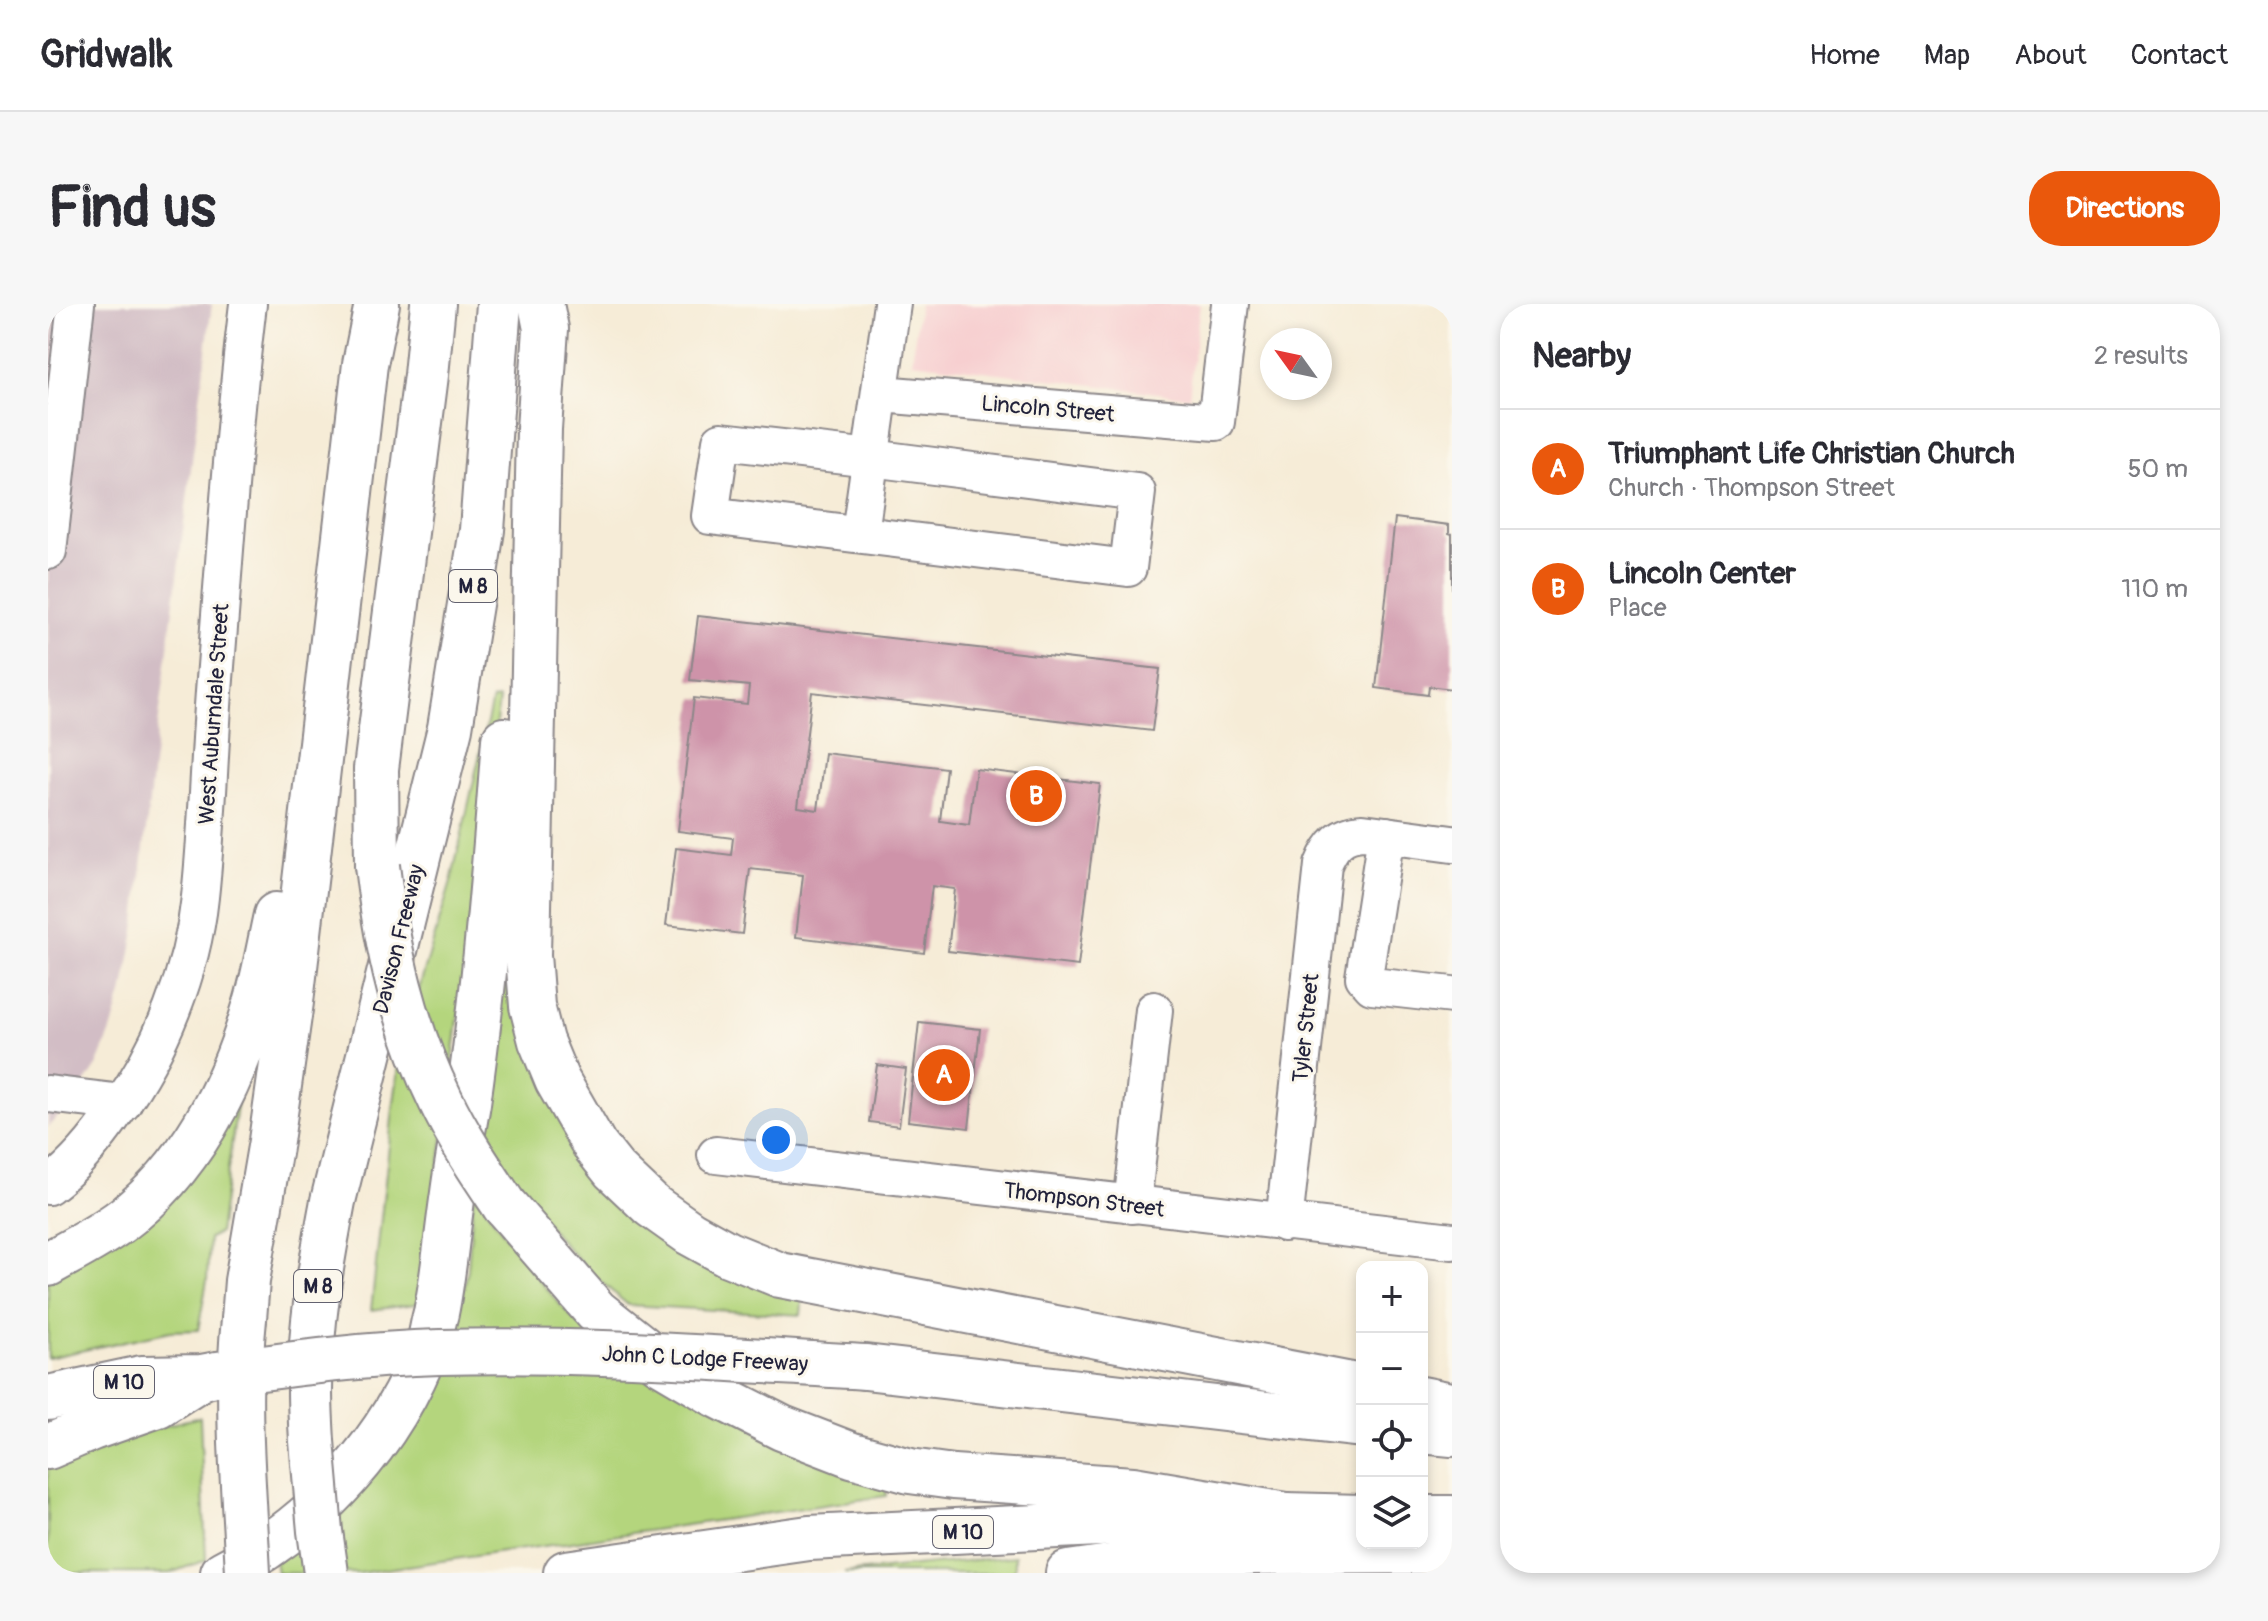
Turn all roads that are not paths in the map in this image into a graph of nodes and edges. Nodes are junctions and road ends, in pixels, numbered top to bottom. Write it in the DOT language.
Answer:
graph roads {
  1 [pos="76,304"];
  2 [pos="377,304"];
  3 [pos="433,304"];
  4 [pos="499,304"];
  5 [pos="540,304"];
  6 [pos="892,304"];
  7 [pos="1230,304"];
  8 [pos="247,311"];
  9 [pos="881,394"];
  10 [pos="871,458"];
  11 [pos="860,533"];
  12 [pos="48,551"];
  13 [pos="315,803"];
  14 [pos="1386,835"];
  15 [pos="1452,844"];
  16 [pos="1452,995"];
  17 [pos="1154,1010"];
  18 [pos="48,1094"];
  19 [pos="125,1100"];
  20 [pos="716,1155"];
  21 [pos="48,1186"];
  22 [pos="1132,1205"];
  23 [pos="1284,1223"];
  24 [pos="1452,1241"];
  25 [pos="48,1264"];
  26 [pos="209,1376"];
  27 [pos="1356,1386"];
  28 [pos="48,1398"];
  29 [pos="1428,1400"];
  30 [pos="1452,1405"];
  31 [pos="1356,1424"];
  32 [pos="1428,1432"];
  33 [pos="1452,1434"];
  34 [pos="48,1447"];
  35 [pos="1286,1515"];
  36 [pos="1356,1517"];
  37 [pos="1428,1518"];
  38 [pos="1452,1518"];
  39 [pos="1452,1551"];
  40 [pos="223,1573"];
  41 [pos="248,1573"];
  42 [pos="326,1573"];
  43 [pos="566,1573"];
  44 [pos="1068,1573"];
  1 -- 12 [label="street"];
  2 -- 13 [label="highway"];
  3 -- 35 [label="highway, bridge"];
  4 -- 42 [label="highway, Davison Freeway / M 8, bridge"];
  5 -- 27 [label="highway"];
  5 -- 40 [label="highway"];
  6 -- 9 [label="street"];
  7 -- 9 [label="street, Lincoln Street"];
  8 -- 19 [label="street, West Auburndale Street"];
  9 -- 10 [label="street"];
  10 -- 11 [label="street"];
  10 -- 11 [label="street"];
  10 -- 11 [label="street"];
  13 -- 25 [label="highway"];
  13 -- 41 [label="highway, bridge"];
  14 -- 15 [label="street"];
  14 -- 16 [label="street"];
  14 -- 23 [label="street, Tyler Street"];
  17 -- 22 [label="street"];
  18 -- 19 [label="street"];
  19 -- 21 [label="street, West Auburndale Street"];
  20 -- 22 [label="street, Thompson Street"];
  22 -- 23 [label="street, Thompson Street"];
  23 -- 24 [label="street, Thompson Street"];
  26 -- 28 [label="highway, John C Lodge Freeway / M 10"];
  26 -- 31 [label="highway, John C Lodge Freeway / M 10, bridge"];
  26 -- 34 [label="highway"];
  29 -- 30 [label="highway"];
  32 -- 33 [label="highway"];
  35 -- 36 [label="highway, M 10"];
  35 -- 43 [label="highway, M 10"];
  37 -- 38 [label="highway"];
  39 -- 44 [label="highway"];
}
